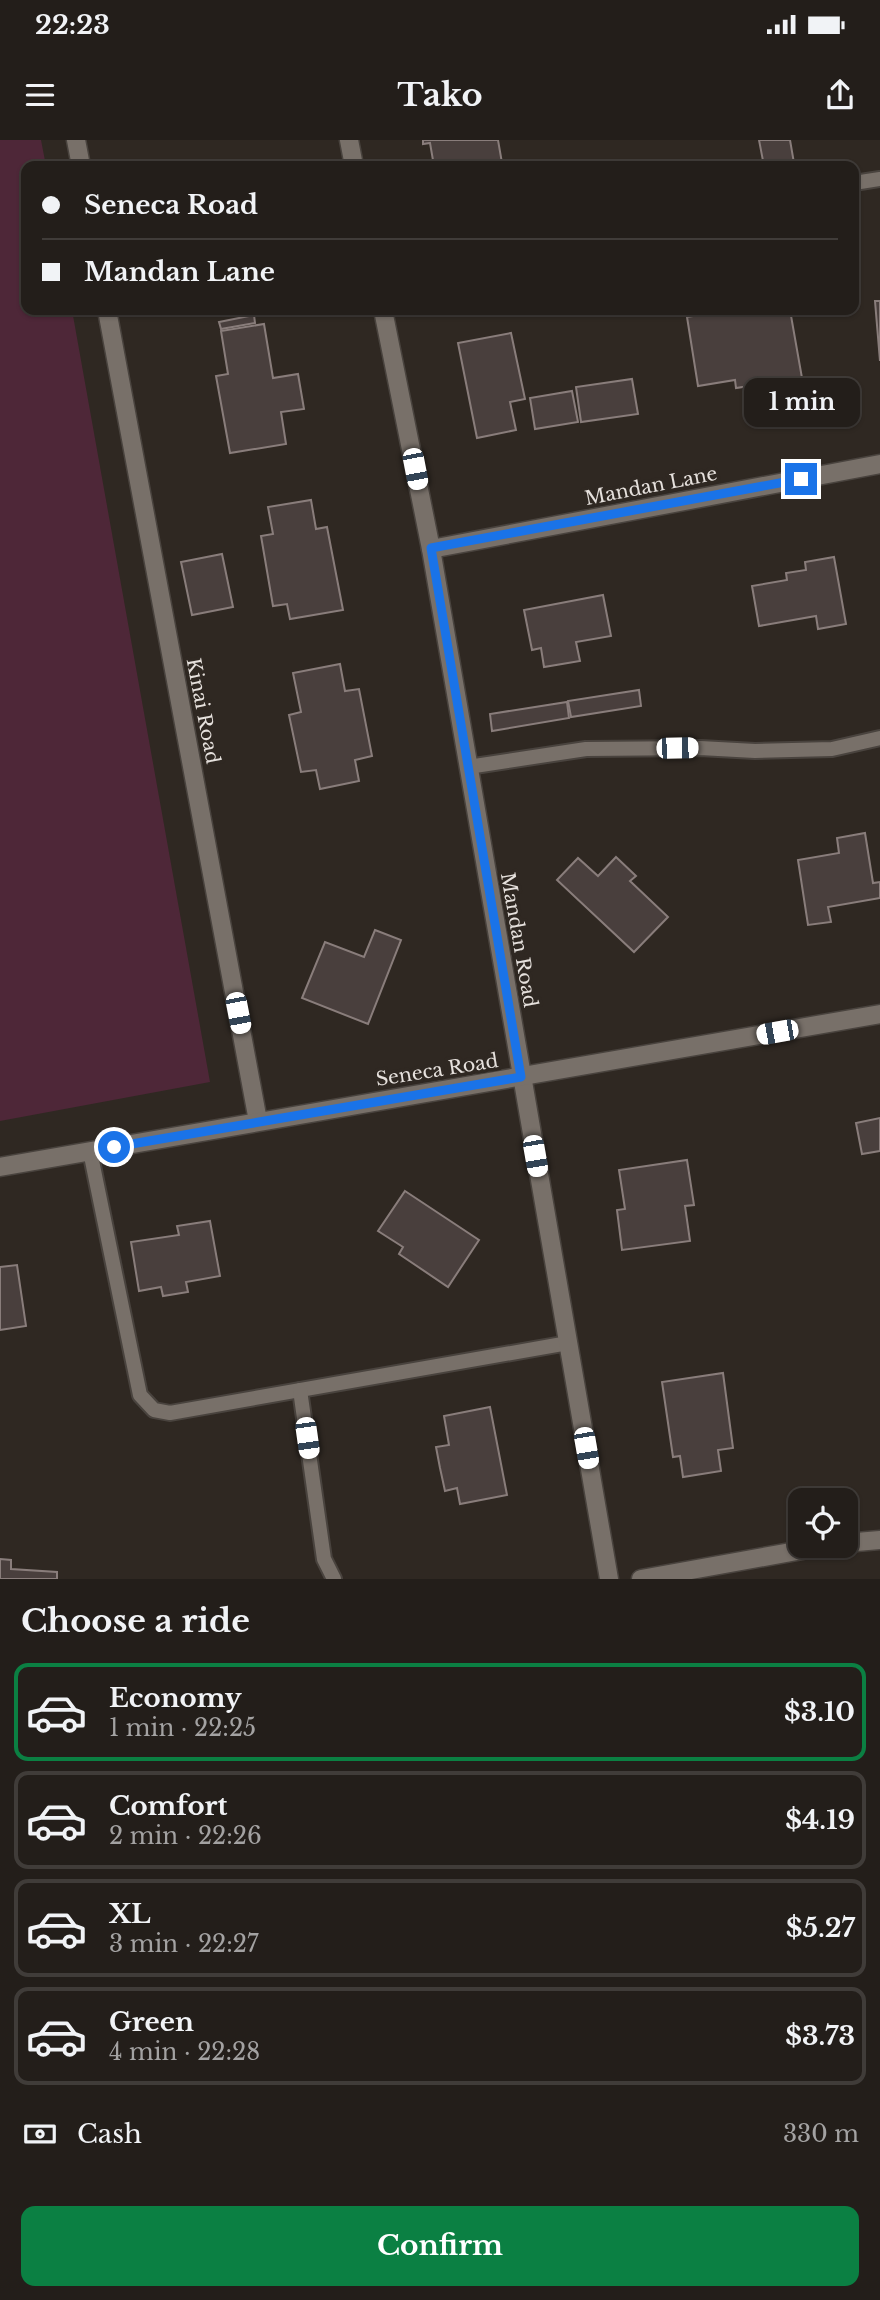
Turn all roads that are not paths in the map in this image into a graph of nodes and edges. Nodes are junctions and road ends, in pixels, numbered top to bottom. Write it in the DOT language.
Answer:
graph roads {
  1 [pos="76,140"];
  2 [pos="349,140"];
  3 [pos="80,161"];
  4 [pos="353,161"];
  5 [pos="880,179"];
  6 [pos="859,182"];
  7 [pos="108,315"];
  8 [pos="384,315"];
  9 [pos="880,464"];
  10 [pos="431,548"];
  11 [pos="880,738"];
  12 [pos="468,767"];
  13 [pos="880,1014"];
  14 [pos="521,1077"];
  15 [pos="258,1121"];
  16 [pos="90,1151"];
  17 [pos="0,1167"];
  18 [pos="568,1343"];
  19 [pos="300,1390"];
  20 [pos="880,1540"];
  21 [pos="858,1542"];
  22 [pos="788,1553"];
  23 [pos="334,1579"];
  24 [pos="609,1579"];
  25 [pos="641,1579"];
  1 -- 3 [label="street"];
  2 -- 4 [label="street"];
  5 -- 6 [label="lane"];
  7 -- 15 [label="street, Kinai Road"];
  8 -- 10 [label="street, Mandan Road"];
  9 -- 10 [label="street, Mandan Lane"];
  10 -- 12 [label="street, Mandan Road"];
  11 -- 12 [label="lane"];
  12 -- 14 [label="street, Mandan Road"];
  13 -- 14 [label="street, Seneca Road"];
  14 -- 15 [label="street, Seneca Road"];
  14 -- 18 [label="street, Mandan Road"];
  15 -- 16 [label="street, Seneca Road"];
  16 -- 17 [label="street, Seneca Road"];
  16 -- 19 [label="lane"];
  18 -- 19 [label="lane"];
  18 -- 24 [label="street, Mandan Road"];
  19 -- 23 [label="lane"];
  20 -- 21 [label="street"];
  22 -- 25 [label="street"];
}
